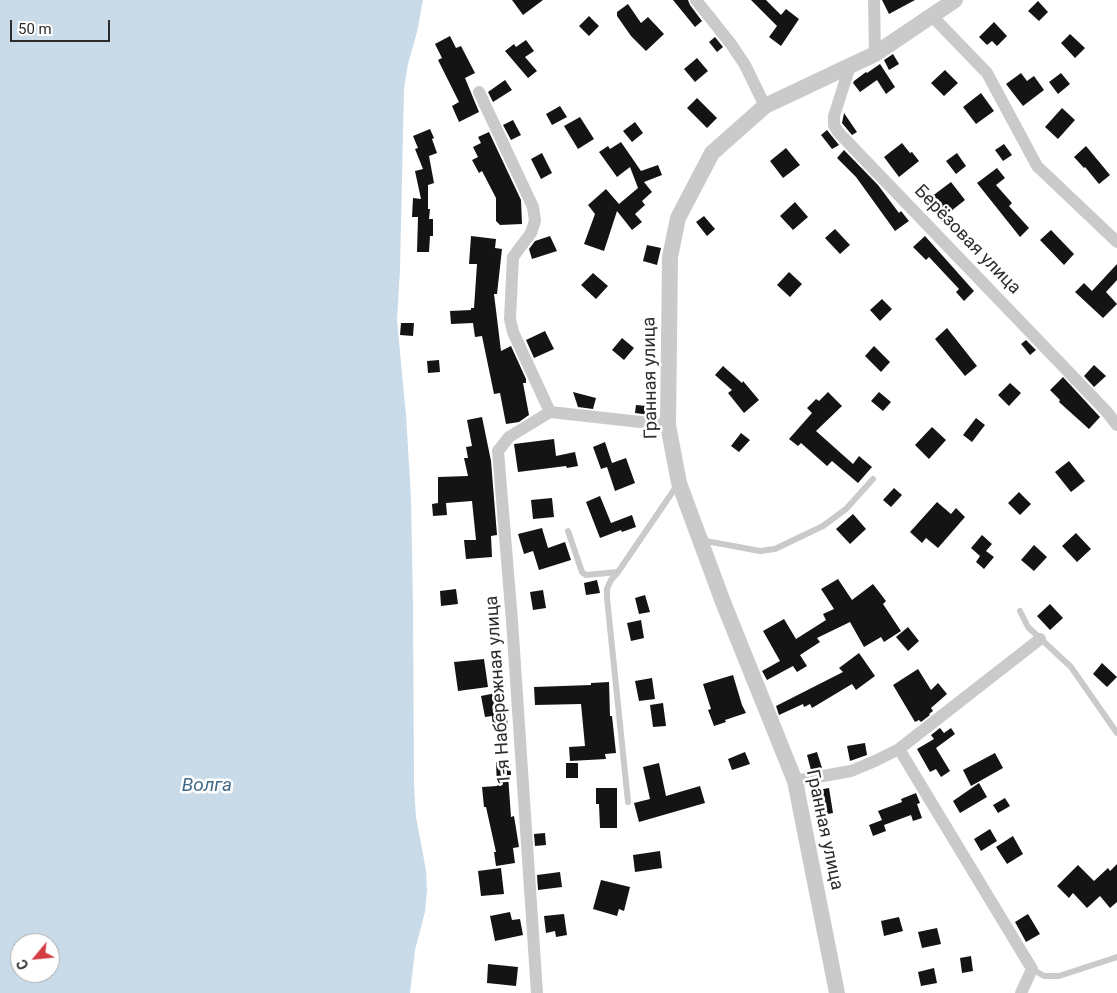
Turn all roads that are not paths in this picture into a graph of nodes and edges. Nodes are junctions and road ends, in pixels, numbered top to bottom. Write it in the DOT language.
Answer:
graph roads {
  1 [pos="696,0"];
  2 [pos="874,0"];
  3 [pos="955,0"];
  4 [pos="931,15"];
  5 [pos="875,54"];
  6 [pos="850,66"];
  7 [pos="478,92"];
  8 [pos="765,106"];
  9 [pos="1117,242"];
  10 [pos="550,412"];
  11 [pos="668,425"];
  12 [pos="1117,425"];
  13 [pos="873,479"];
  14 [pos="679,483"];
  15 [pos="568,531"];
  16 [pos="618,572"];
  17 [pos="1020,611"];
  18 [pos="1040,639"];
  19 [pos="1117,733"];
  20 [pos="899,749"];
  21 [pos="796,781"];
  22 [pos="628,802"];
  23 [pos="1117,957"];
  24 [pos="1032,969"];
  25 [pos="537,993"];
  26 [pos="837,993"];
  27 [pos="1022,993"];
  1 -- 8 [label="street"];
  2 -- 5 [label="street"];
  3 -- 4 [label="street, Гранная улица"];
  4 -- 5 [label="street, Гранная улица"];
  4 -- 9 [label="street"];
  5 -- 6 [label="street, Гранная улица"];
  6 -- 8 [label="street, Гранная улица"];
  6 -- 12 [label="street, Берёзовая улица"];
  7 -- 10 [label="street"];
  8 -- 11 [label="street, Гранная улица"];
  10 -- 11 [label="street"];
  10 -- 25 [label="street, 1-я Набережная улица"];
  11 -- 14 [label="street, Гранная улица"];
  13 -- 14 [label="lane"];
  14 -- 16 [label="lane"];
  14 -- 21 [label="street, Гранная улица"];
  15 -- 16 [label="lane"];
  16 -- 22 [label="lane"];
  17 -- 18 [label="lane"];
  18 -- 19 [label="lane"];
  18 -- 20 [label="street"];
  20 -- 21 [label="street"];
  20 -- 24 [label="street"];
  21 -- 26 [label="street, Гранная улица"];
  23 -- 24 [label="lane"];
  24 -- 27 [label="street"];
}
